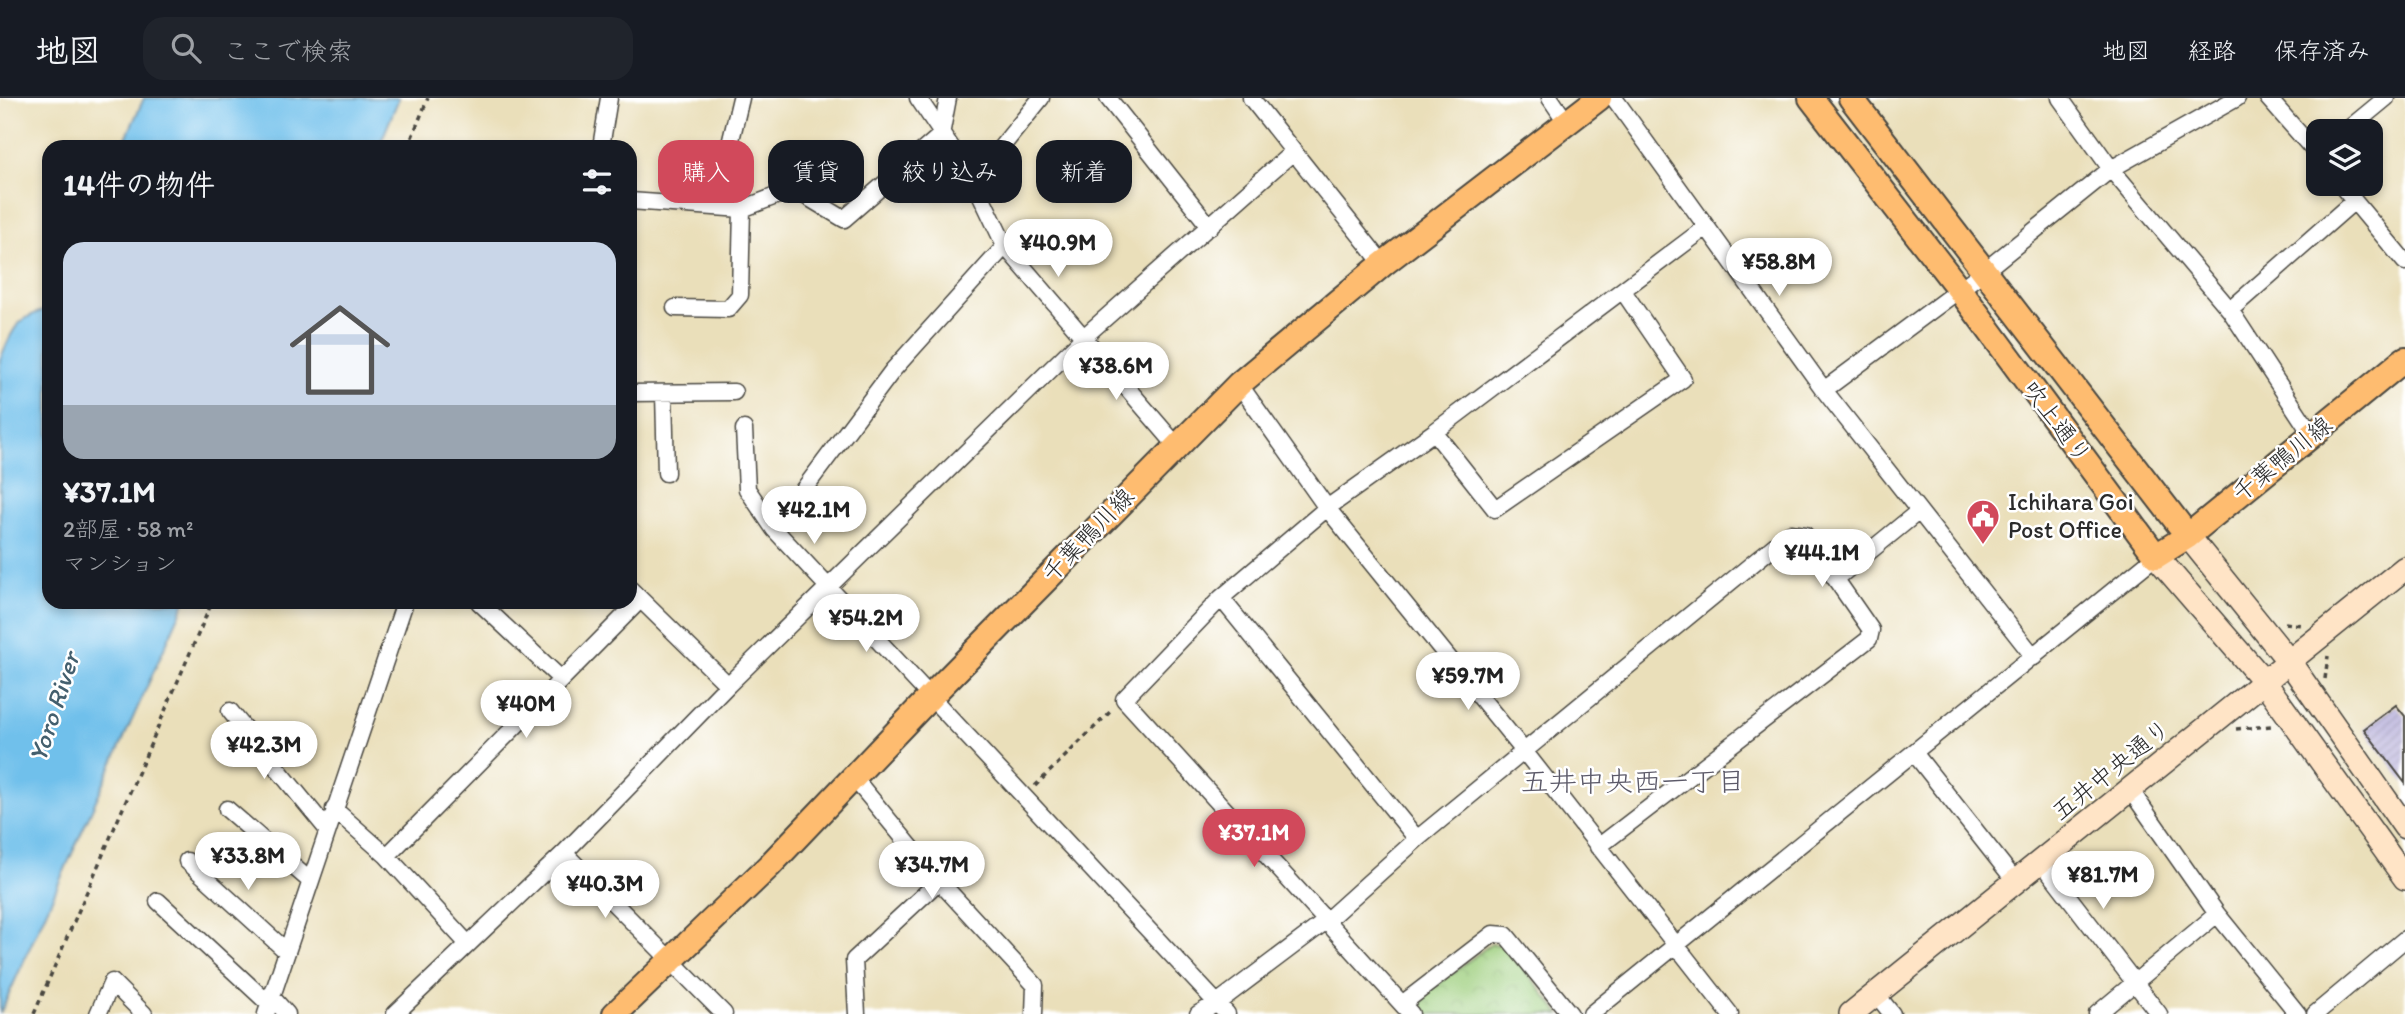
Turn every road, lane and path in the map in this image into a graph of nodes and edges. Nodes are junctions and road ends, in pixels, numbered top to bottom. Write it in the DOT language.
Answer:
graph roads {
  1 [pos="428,98"];
  2 [pos="609,98"];
  3 [pos="741,98"];
  4 [pos="918,98"];
  5 [pos="948,98"];
  6 [pos="1041,98"];
  7 [pos="1251,98"];
  8 [pos="1550,98"];
  9 [pos="1599,98"];
  10 [pos="1614,98"];
  11 [pos="1811,98"];
  12 [pos="1851,98"];
  13 [pos="2060,98"];
  14 [pos="2236,98"];
  15 [pos="2268,98"];
  16 [pos="2386,98"];
  17 [pos="1114,100"];
  18 [pos="2361,119"];
  19 [pos="1567,123"];
  20 [pos="941,135"];
  21 [pos="411,140"];
  22 [pos="602,140"];
  23 [pos="945,140"];
  24 [pos="1007,140"];
  25 [pos="2306,140"];
  26 [pos="1293,152"];
  27 [pos="2111,169"];
  28 [pos="2350,196"];
  29 [pos="637,201"];
  30 [pos="2354,201"];
  31 [pos="984,203"];
  32 [pos="715,207"];
  33 [pos="743,209"];
  34 [pos="1210,227"];
  35 [pos="1704,228"];
  36 [pos="1005,246"];
  37 [pos="2405,262"];
  38 [pos="1383,264"];
  39 [pos="1983,272"];
  40 [pos="1959,289"];
  41 [pos="1623,290"];
  42 [pos="675,308"];
  43 [pos="2230,310"];
  44 [pos="1085,336"];
  45 [pos="2405,359"];
  46 [pos="1239,384"];
  47 [pos="1824,390"];
  48 [pos="734,392"];
  49 [pos="637,393"];
  50 [pos="664,393"];
  51 [pos="744,429"];
  52 [pos="1434,432"];
  53 [pos="2312,435"];
  54 [pos="1176,445"];
  55 [pos="666,473"];
  56 [pos="1326,508"];
  57 [pos="1919,512"];
  58 [pos="774,529"];
  59 [pos="2188,536"];
  60 [pos="2157,556"];
  61 [pos="2405,568"];
  62 [pos="1837,579"];
  63 [pos="828,587"];
  64 [pos="637,597"];
  65 [pos="1220,598"];
  66 [pos="209,609"];
  67 [pos="403,609"];
  68 [pos="486,609"];
  69 [pos="623,609"];
  70 [pos="2281,622"];
  71 [pos="2309,626"];
  72 [pos="2329,654"];
  73 [pos="2034,657"];
  74 [pos="2288,660"];
  75 [pos="561,679"];
  76 [pos="2263,680"];
  77 [pos="2325,680"];
  78 [pos="728,685"];
  79 [pos="932,695"];
  80 [pos="1124,699"];
  81 [pos="230,711"];
  82 [pos="2273,726"];
  83 [pos="2236,729"];
  84 [pos="1524,751"];
  85 [pos="1915,754"];
  86 [pos="853,778"];
  87 [pos="2129,788"];
  88 [pos="1026,795"];
  89 [pos="227,809"];
  90 [pos="334,809"];
  91 [pos="2405,827"];
  92 [pos="326,828"];
  93 [pos="1417,839"];
  94 [pos="1598,846"];
  95 [pos="564,853"];
  96 [pos="387,856"];
  97 [pos="187,861"];
  98 [pos="2041,861"];
  99 [pos="2405,878"];
  100 [pos="309,880"];
  101 [pos="939,881"];
  102 [pos="2016,882"];
  103 [pos="158,901"];
  104 [pos="2217,914"];
  105 [pos="1326,921"];
  106 [pos="2405,939"];
  107 [pos="467,943"];
  108 [pos="1675,948"];
  109 [pos="285,950"];
  110 [pos="672,961"];
  111 [pos="2136,983"];
  112 [pos="1876,994"];
  113 [pos="268,1004"];
  114 [pos="1222,1009"];
  115 [pos="1406,1009"];
  116 [pos="34,1014"];
  117 [pos="98,1014"];
  118 [pos="144,1014"];
  119 [pos="287,1014"];
  120 [pos="395,1014"];
  121 [pos="614,1014"];
  122 [pos="724,1014"];
  123 [pos="856,1014"];
  124 [pos="1034,1014"];
  125 [pos="1198,1014"];
  126 [pos="1570,1014"];
  127 [pos="1591,1014"];
  128 [pos="1730,1014"];
  129 [pos="1851,1014"];
  130 [pos="1892,1014"];
  131 [pos="2098,1014"];
  132 [pos="2159,1014"];
  133 [pos="2298,1014"];
  134 [pos="2315,1014"];
  1 -- 21 [label="path"];
  2 -- 22 [label="street"];
  3 -- 32 [label="street"];
  4 -- 20 [label="street"];
  5 -- 20 [label="street"];
  6 -- 24 [label="street"];
  7 -- 26 [label="street"];
  8 -- 19 [label="street"];
  9 -- 19 [label="main road, 千葉鴨川線"];
  10 -- 35 [label="street"];
  11 -- 40 [label="main road, 吹上通り"];
  12 -- 39 [label="main road, 吹上通り"];
  13 -- 27 [label="street"];
  14 -- 27 [label="street"];
  15 -- 25 [label="street"];
  16 -- 18 [label="street"];
  17 -- 34 [label="street"];
  19 -- 38 [label="main road, 千葉鴨川線"];
  20 -- 23 [label="street"];
  20 -- 33 [label="street"];
  26 -- 34 [label="street"];
  26 -- 38 [label="street"];
  27 -- 39 [label="street"];
  27 -- 43 [label="street"];
  28 -- 30 [label="street"];
  29 -- 32 [label="street"];
  30 -- 37 [label="street"];
  30 -- 43 [label="street"];
  31 -- 36 [label="street"];
  32 -- 33 [label="street"];
  33 -- 42 [label="street"];
  34 -- 44 [label="street"];
  35 -- 41 [label="street"];
  35 -- 47 [label="street"];
  36 -- 44 [label="street"];
  36 -- 58 [label="street"];
  38 -- 46 [label="main road, 千葉鴨川線"];
  39 -- 40 [label="street"];
  39 -- 59 [label="main road, 吹上通り"];
  40 -- 47 [label="street"];
  40 -- 60 [label="main road, 吹上通り"];
  41 -- 52 [label="street"];
  41 -- 52 [label="street"];
  43 -- 53 [label="street"];
  44 -- 54 [label="street"];
  44 -- 63 [label="street"];
  45 -- 53 [label="main road, 千葉鴨川線"];
  46 -- 54 [label="main road, 千葉鴨川線"];
  46 -- 56 [label="street"];
  47 -- 57 [label="street"];
  48 -- 50 [label="street"];
  49 -- 50 [label="street"];
  50 -- 55 [label="street"];
  51 -- 58 [label="street"];
  52 -- 56 [label="street"];
  53 -- 59 [label="main road, 千葉鴨川線"];
  54 -- 79 [label="main road, 千葉鴨川線"];
  56 -- 65 [label="street"];
  56 -- 84 [label="street"];
  57 -- 62 [label="street"];
  57 -- 73 [label="street"];
  58 -- 63 [label="street"];
  59 -- 60 [label="main road, 千葉鴨川線"];
  59 -- 74 [label="main road, 吹上通り"];
  60 -- 73 [label="street"];
  60 -- 76 [label="main road, 吹上通り"];
  61 -- 74 [label="main road, 五井中央通り"];
  62 -- 84 [label="street"];
  62 -- 94 [label="street"];
  63 -- 78 [label="street"];
  63 -- 79 [label="street"];
  64 -- 78 [label="street"];
  65 -- 80 [label="street"];
  65 -- 93 [label="street"];
  66 -- 116 [label="path"];
  67 -- 90 [label="street"];
  68 -- 75 [label="street"];
  69 -- 75 [label="street"];
  70 -- 71 [label="path"];
  72 -- 77 [label="path"];
  73 -- 85 [label="street"];
  74 -- 76 [label="main road, 五井中央通り"];
  74 -- 91 [label="main road, 吹上通り"];
  75 -- 96 [label="street"];
  76 -- 87 [label="main road, 五井中央通り"];
  76 -- 99 [label="main road, 吹上通り"];
  78 -- 95 [label="street"];
  79 -- 86 [label="main road, 千葉鴨川線"];
  79 -- 88 [label="street"];
  80 -- 88 [label="path"];
  80 -- 105 [label="street"];
  81 -- 92 [label="street"];
  82 -- 83 [label="path"];
  84 -- 93 [label="street"];
  84 -- 94 [label="street"];
  85 -- 102 [label="street"];
  85 -- 108 [label="street"];
  86 -- 101 [label="street"];
  86 -- 110 [label="main road, 千葉鴨川線"];
  87 -- 98 [label="main road, 五井中央通り"];
  87 -- 104 [label="street"];
  88 -- 114 [label="street"];
  89 -- 100 [label="street"];
  90 -- 92 [label="street"];
  90 -- 96 [label="street"];
  92 -- 100 [label="street"];
  93 -- 105 [label="street"];
  94 -- 108 [label="street"];
  95 -- 107 [label="street"];
  95 -- 110 [label="street"];
  96 -- 107 [label="street"];
  97 -- 109 [label="street"];
  98 -- 102 [label="main road, 五井中央通り"];
  98 -- 111 [label="street"];
  100 -- 109 [label="street"];
  101 -- 123 [label="street"];
  101 -- 124 [label="street"];
  102 -- 112 [label="main road, 五井中央通り"];
  103 -- 113 [label="street"];
  104 -- 111 [label="street"];
  104 -- 133 [label="street"];
  105 -- 114 [label="street"];
  105 -- 115 [label="street"];
  106 -- 134 [label="street"];
  107 -- 120 [label="street"];
  108 -- 127 [label="street"];
  108 -- 128 [label="street"];
  109 -- 113 [label="street"];
  110 -- 121 [label="main road, 千葉鴨川線"];
  110 -- 122 [label="street"];
  111 -- 131 [label="street"];
  111 -- 132 [label="street"];
  112 -- 129 [label="main road, 五井中央通り"];
  112 -- 130 [label="street"];
  113 -- 119 [label="street"];
  114 -- 125 [label="street"];
  115 -- 126 [label="street"];
  117 -- 118 [label="street"];
}
